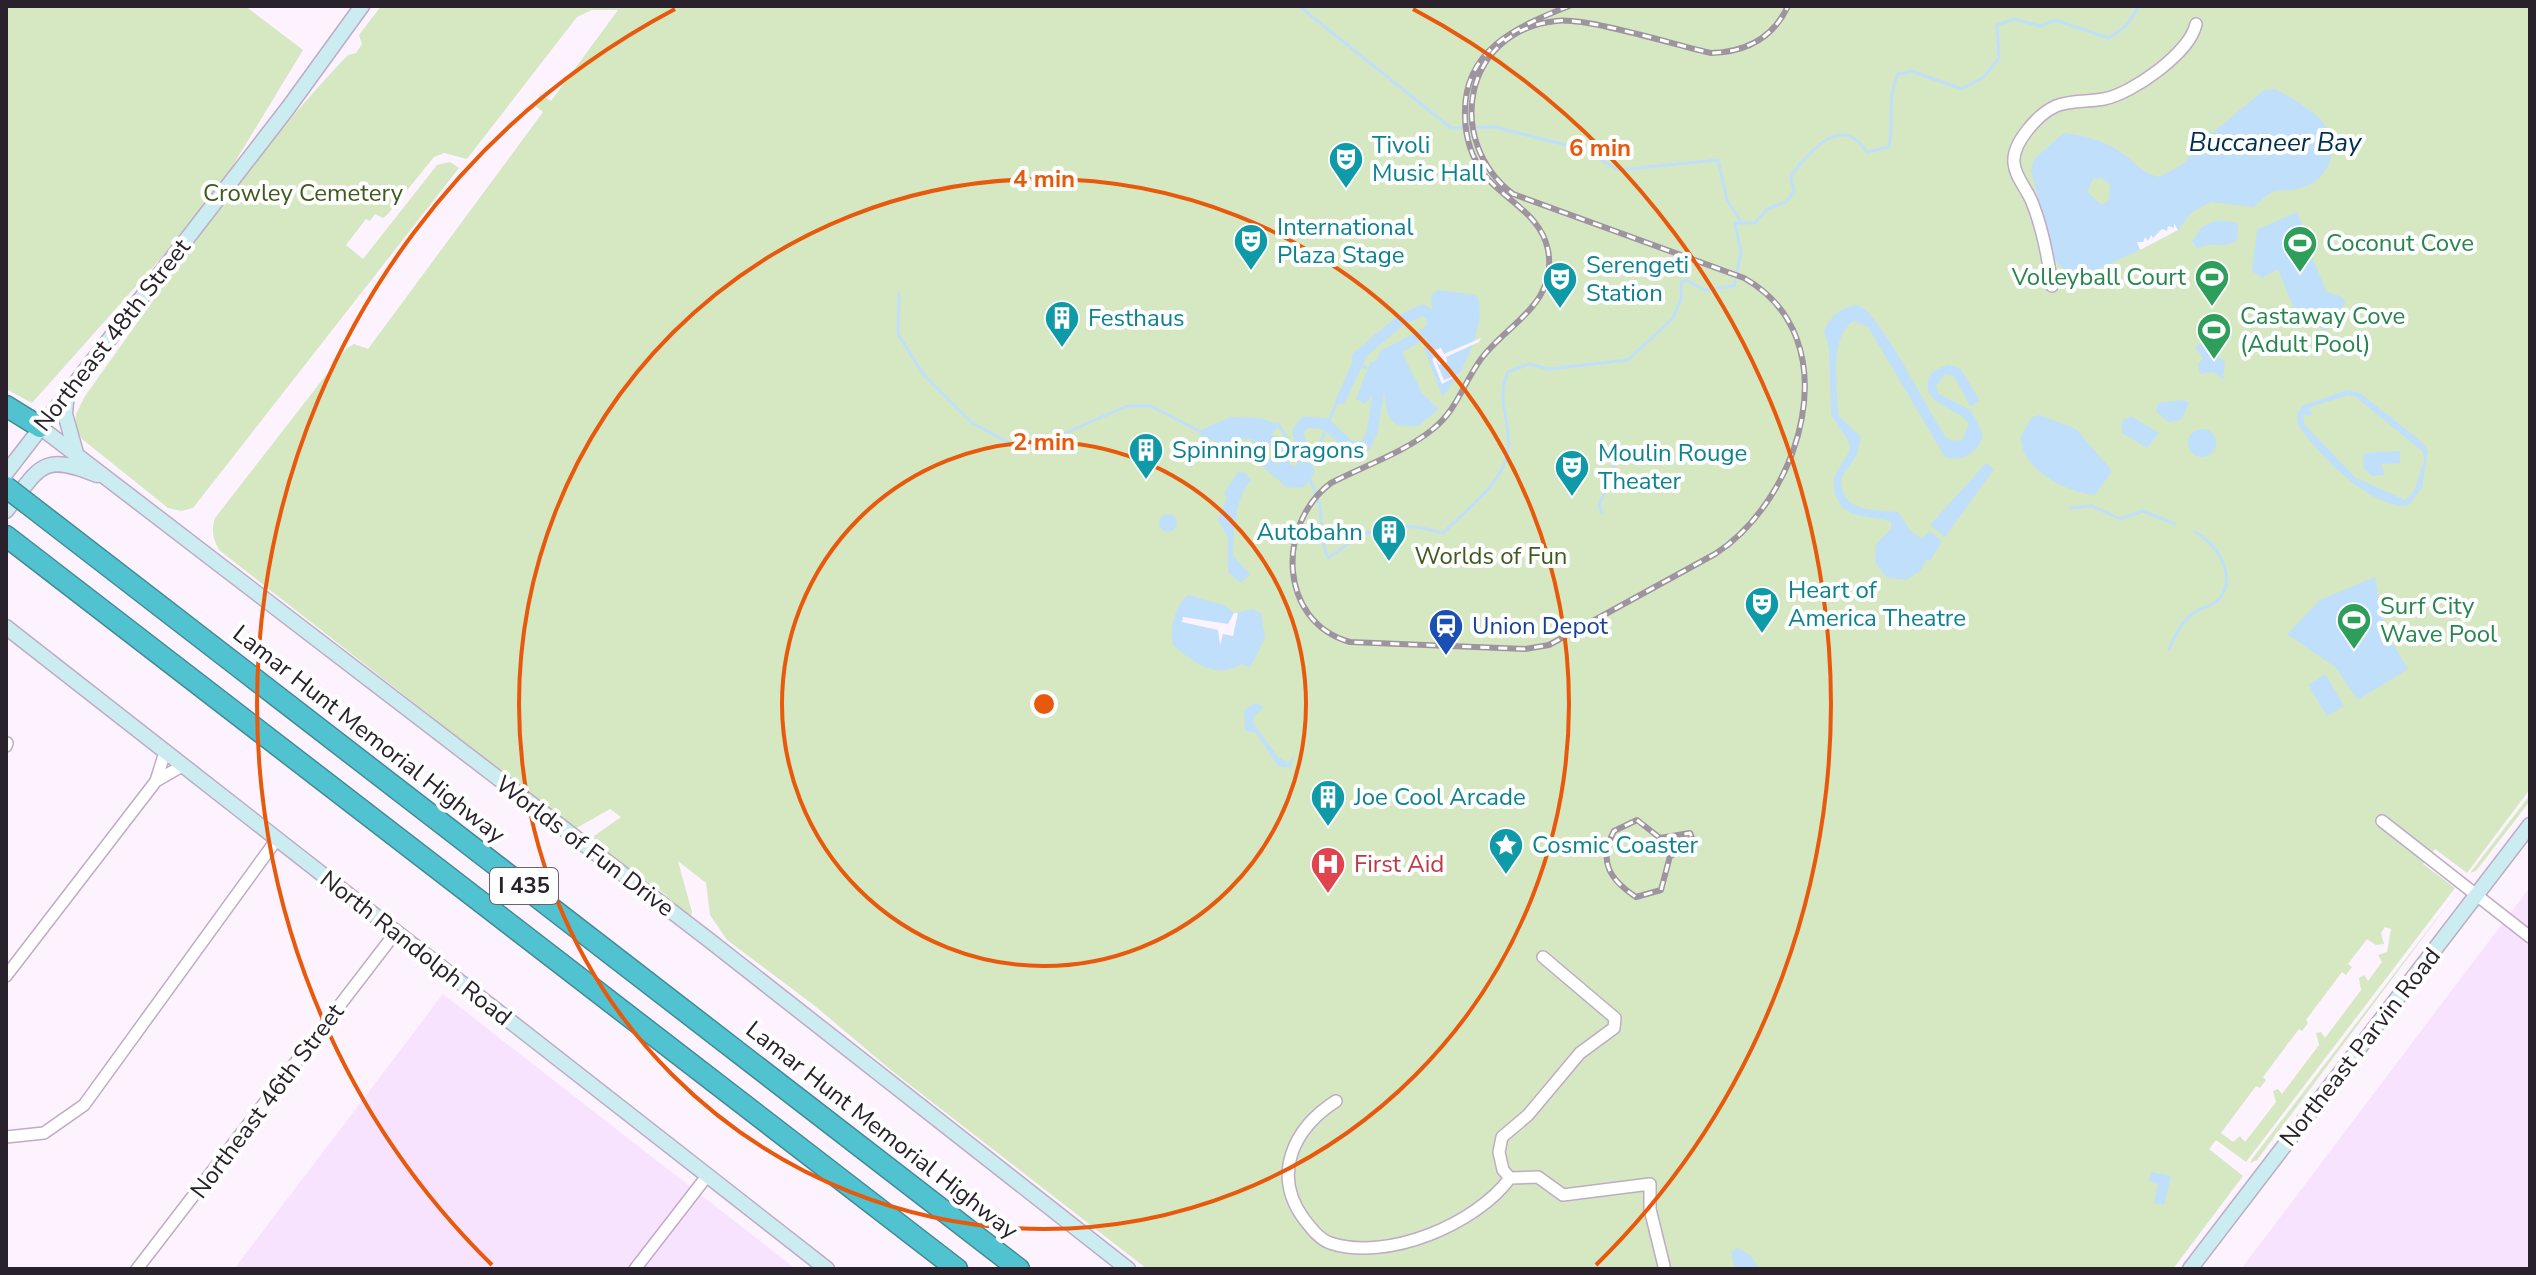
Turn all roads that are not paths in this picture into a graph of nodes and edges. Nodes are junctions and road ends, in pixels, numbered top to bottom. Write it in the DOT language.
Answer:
graph roads {
  1 [pos="362,6"];
  2 [pos="2196,24"];
  3 [pos="2052,286"];
  4 [pos="67,391"];
  5 [pos="6,406"];
  6 [pos="40,427"];
  7 [pos="76,453"];
  8 [pos="6,473"];
  9 [pos="116,482"];
  10 [pos="6,487"];
  11 [pos="6,511"];
  12 [pos="6,536"];
  13 [pos="10,628"];
  14 [pos="165,752"];
  15 [pos="182,766"];
  16 [pos="156,781"];
  17 [pos="2382,821"];
  18 [pos="2530,825"];
  19 [pos="277,839"];
  20 [pos="2476,896"];
  21 [pos="396,932"];
  22 [pos="2530,937"];
  23 [pos="1543,957"];
  24 [pos="6,976"];
  25 [pos="1336,1101"];
  26 [pos="6,1137"];
  27 [pos="707,1176"];
  28 [pos="1510,1178"];
  29 [pos="1664,1266"];
  30 [pos="137,1269"];
  31 [pos="635,1269"];
  32 [pos="827,1269"];
  33 [pos="957,1269"];
  34 [pos="1019,1269"];
  35 [pos="1128,1269"];
  36 [pos="2190,1269"];
  1 -- 4 [label="main road, Northeast 48th Street"];
  2 -- 3 [label="street"];
  4 -- 6 [label="main road, Northeast 48th Street"];
  4 -- 7 [label="main road"];
  5 -- 6 [label="highway"];
  6 -- 7 [label="main road, Worlds of Fun Drive"];
  6 -- 8 [label="main road, Northeast 48th Street"];
  7 -- 9 [label="main road, Worlds of Fun Drive"];
  9 -- 11 [label="main road"];
  9 -- 35 [label="main road, Worlds of Fun Drive"];
  10 -- 34 [label="highway, Lamar Hunt Memorial Highway / I 435, bridge"];
  12 -- 33 [label="highway, I 435"];
  13 -- 14 [label="main road, North Randolph Road"];
  14 -- 15 [label="main road, North Randolph Road"];
  14 -- 16 [label="street"];
  15 -- 16 [label="street"];
  15 -- 19 [label="main road, North Randolph Road"];
  16 -- 24 [label="street"];
  17 -- 20 [label="street"];
  18 -- 20 [label="main road, Northeast Parvin Road"];
  19 -- 21 [label="main road, North Randolph Road"];
  19 -- 26 [label="street"];
  20 -- 22 [label="street"];
  20 -- 36 [label="main road, Northeast Parvin Road"];
  21 -- 27 [label="main road, North Randolph Road"];
  21 -- 30 [label="street, Northeast 46th Street"];
  23 -- 28 [label="street"];
  25 -- 28 [label="street"];
  27 -- 31 [label="street"];
  27 -- 32 [label="main road, North Randolph Road"];
  28 -- 29 [label="street"];
}
